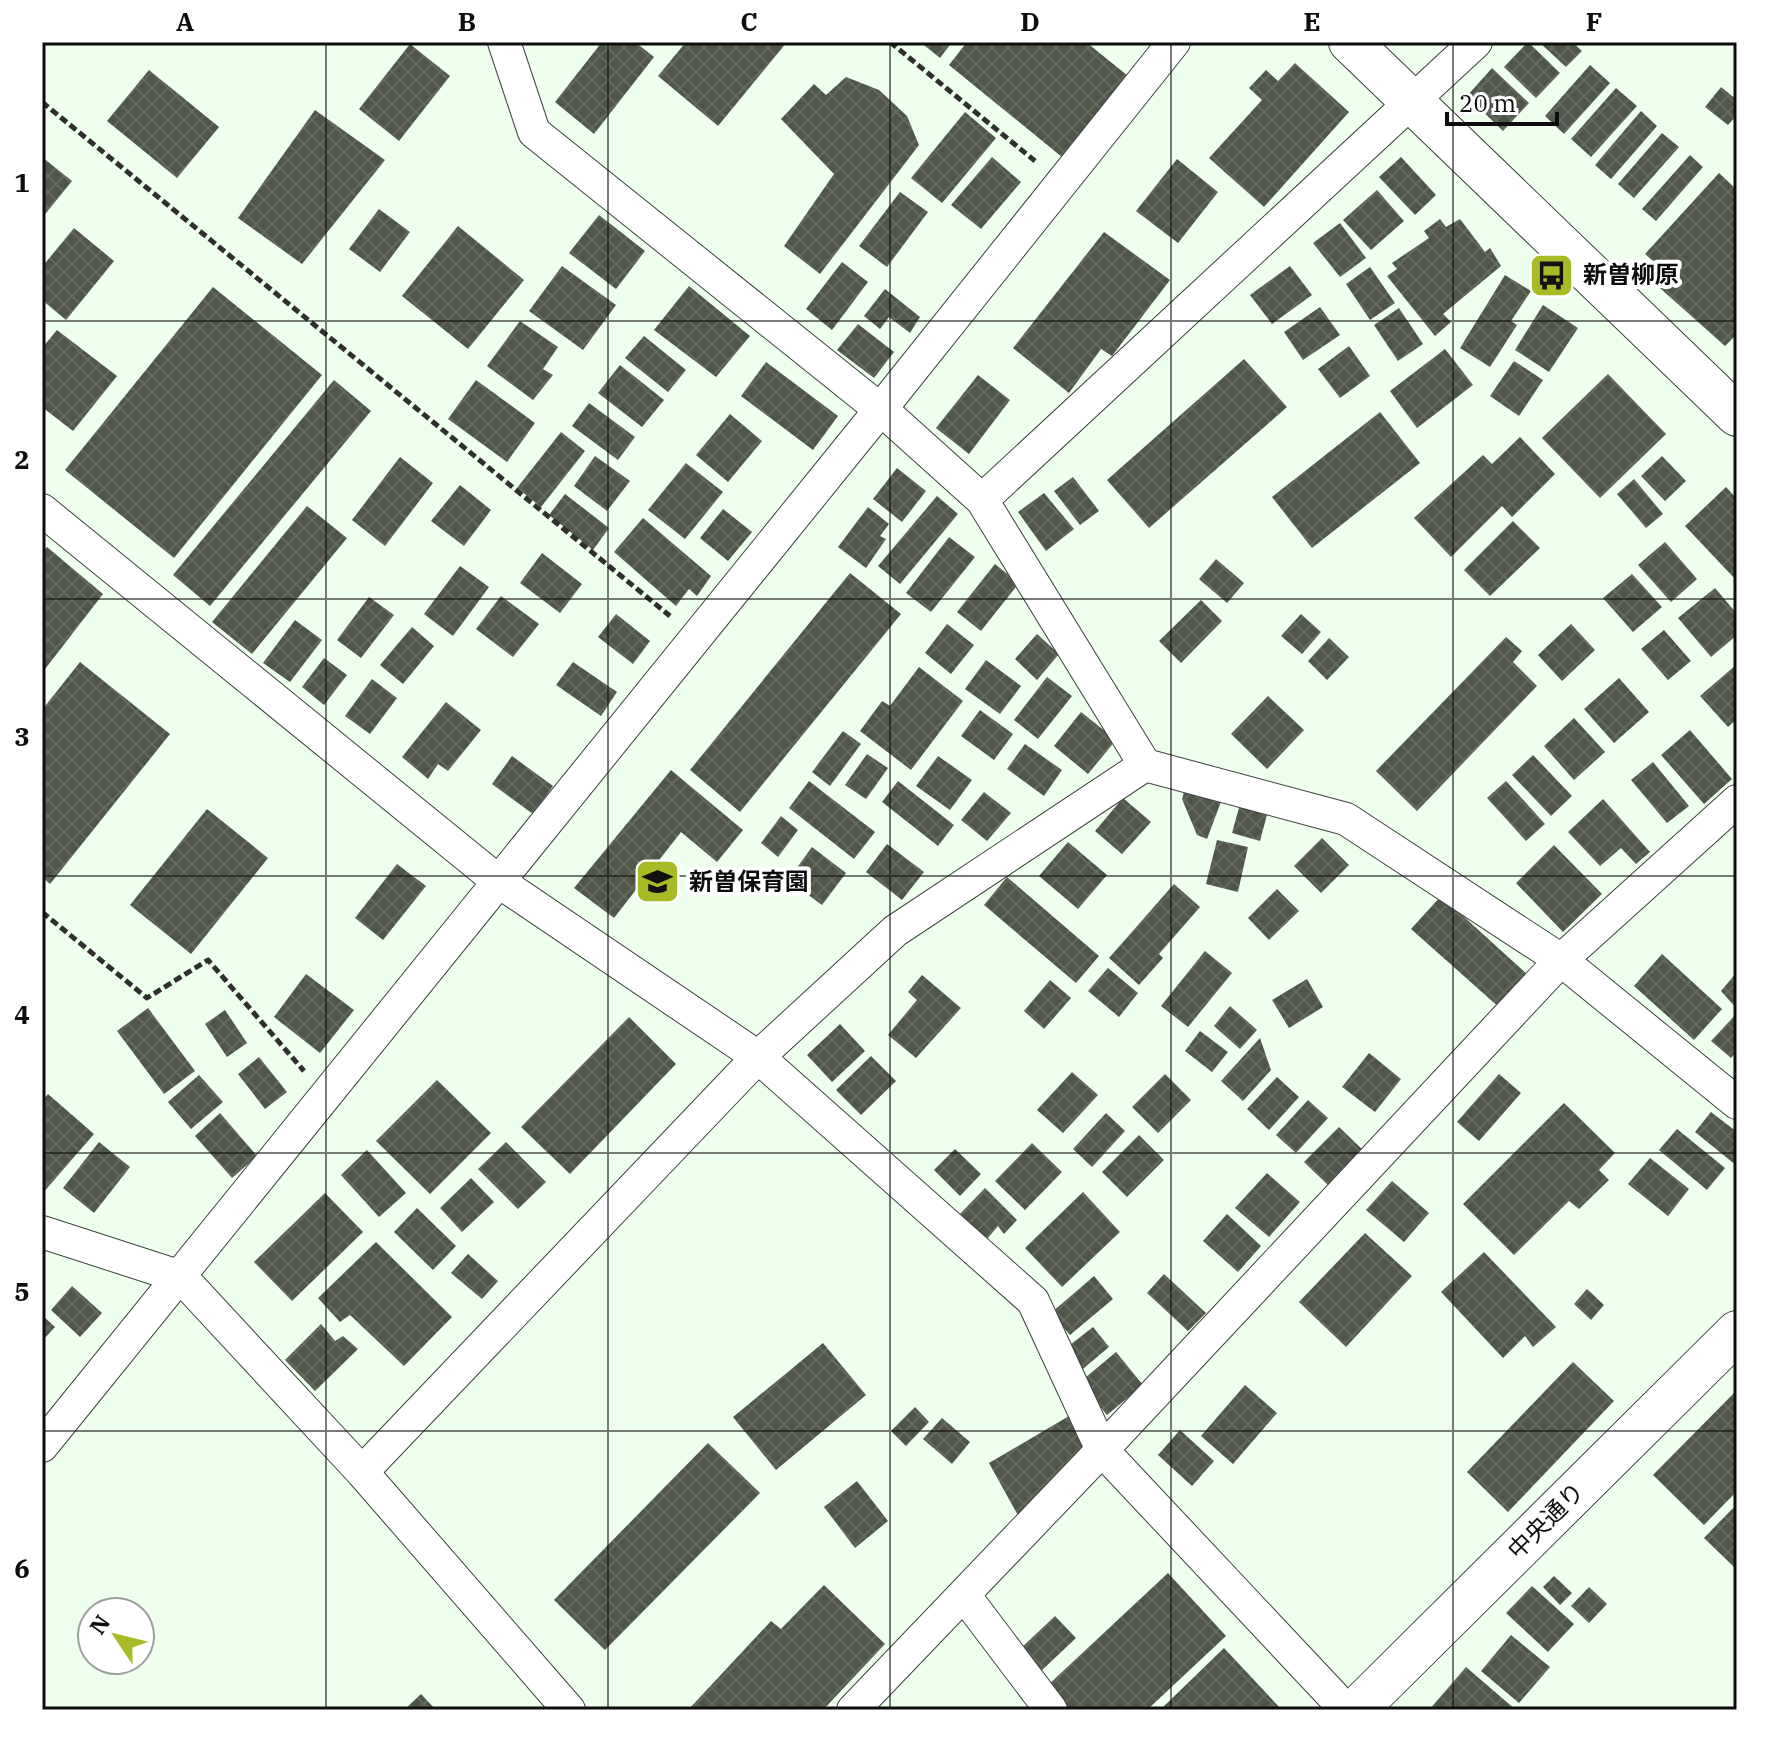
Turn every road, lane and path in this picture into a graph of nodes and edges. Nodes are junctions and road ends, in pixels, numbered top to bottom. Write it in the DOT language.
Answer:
graph roads {
  1 [pos="504,42"];
  2 [pos="890,42"];
  3 [pos="1174,42"];
  4 [pos="1350,42"];
  5 [pos="1476,42"];
  6 [pos="1410,101"];
  7 [pos="42,102"];
  8 [pos="1062,184"];
  9 [pos="1734,404"];
  10 [pos="880,410"];
  11 [pos="982,500"];
  12 [pos="42,510"];
  13 [pos="696,637"];
  14 [pos="1145,765"];
  15 [pos="1737,801"];
  16 [pos="498,881"];
  17 [pos="42,912"];
  18 [pos="1561,960"];
  19 [pos="758,1057"];
  20 [pos="326,1097"];
  21 [pos="1737,1103"];
  22 [pos="42,1232"];
  23 [pos="181,1277"];
  24 [pos="1737,1332"];
  25 [pos="42,1446"];
  26 [pos="1102,1450"];
  27 [pos="362,1472"];
  28 [pos="964,1595"];
  29 [pos="569,1710"];
  30 [pos="853,1710"];
  31 [pos="1051,1710"];
  32 [pos="1343,1710"];
  33 [pos="1356,1710"];
  1 -- 10 [label="street"];
  2 -- 8 [label="path"];
  3 -- 8 [label="street"];
  4 -- 6 [label="street"];
  5 -- 6 [label="street"];
  6 -- 9 [label="street"];
  6 -- 11 [label="street"];
  7 -- 13 [label="path"];
  8 -- 10 [label="street"];
  10 -- 11 [label="street"];
  10 -- 13 [label="street"];
  11 -- 14 [label="street"];
  12 -- 16 [label="street"];
  13 -- 16 [label="street"];
  14 -- 18 [label="street"];
  14 -- 19 [label="street"];
  15 -- 18 [label="street"];
  16 -- 19 [label="street"];
  16 -- 20 [label="street"];
  17 -- 20 [label="path"];
  18 -- 21 [label="street"];
  18 -- 26 [label="street"];
  19 -- 26 [label="street"];
  19 -- 27 [label="street"];
  20 -- 23 [label="street"];
  22 -- 23 [label="street"];
  23 -- 25 [label="street"];
  23 -- 27 [label="street"];
  24 -- 33 [label="street, 中央通り"];
  26 -- 28 [label="street"];
  26 -- 32 [label="street"];
  27 -- 29 [label="street"];
  28 -- 30 [label="street"];
  28 -- 31 [label="street"];
}
